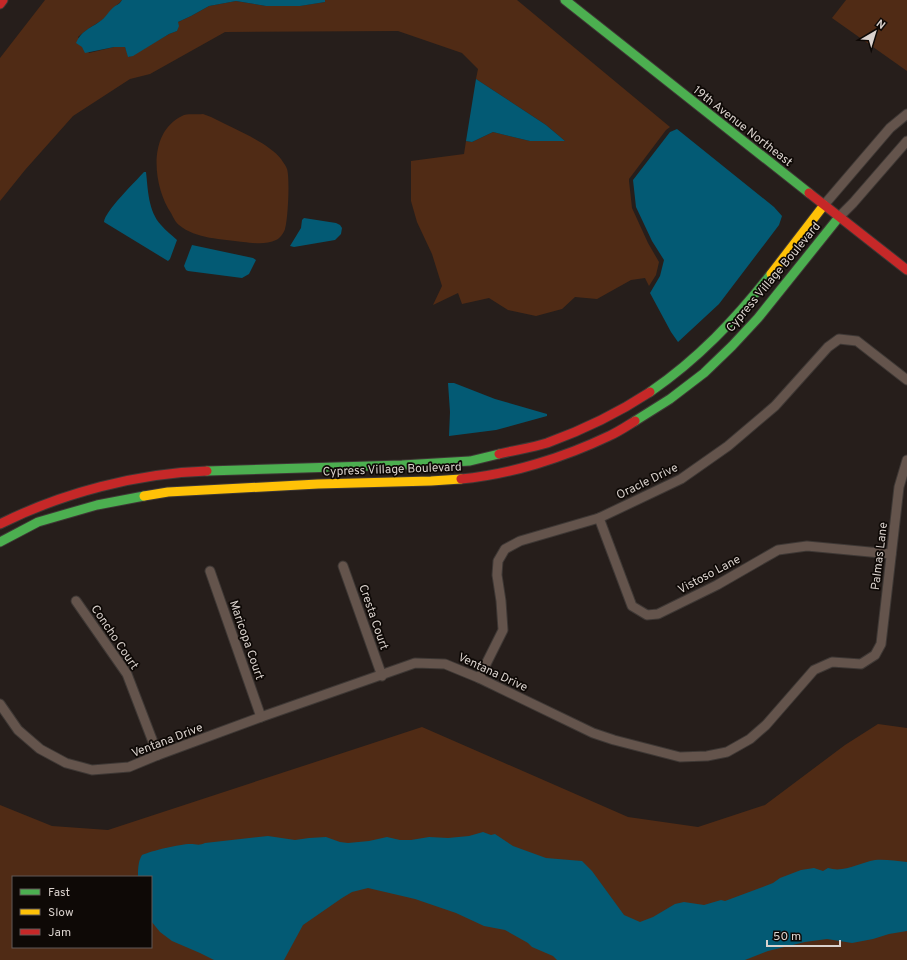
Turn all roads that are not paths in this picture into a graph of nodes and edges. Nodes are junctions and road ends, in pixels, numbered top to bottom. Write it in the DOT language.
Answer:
graph roads {
  1 [pos="3,0"];
  2 [pos="565,0"];
  3 [pos="0,4"];
  4 [pos="907,114"];
  5 [pos="907,141"];
  6 [pos="824,206"];
  7 [pos="839,217"];
  8 [pos="907,270"];
  9 [pos="907,380"];
  10 [pos="907,460"];
  11 [pos="599,518"];
  12 [pos="0,524"];
  13 [pos="0,542"];
  14 [pos="891,554"];
  15 [pos="343,566"];
  16 [pos="210,571"];
  17 [pos="76,601"];
  18 [pos="875,655"];
  19 [pos="382,676"];
  20 [pos="479,678"];
  21 [pos="0,704"];
  22 [pos="261,717"];
  23 [pos="158,755"];
  1 -- 3 [label="main road"];
  2 -- 6 [label="main road, 19th Avenue Northeast"];
  4 -- 6 [label="street"];
  5 -- 7 [label="street"];
  6 -- 7 [label="main road, 19th Avenue Northeast"];
  6 -- 12 [label="main road, Cypress Village Boulevard"];
  7 -- 8 [label="main road, 19th Avenue Northeast"];
  7 -- 13 [label="main road, Cypress Village Boulevard"];
  9 -- 11 [label="street, Oracle Drive"];
  10 -- 14 [label="street, Palmas Lane"];
  11 -- 14 [label="street, Vistoso Lane"];
  11 -- 20 [label="street, Oracle Drive"];
  14 -- 18 [label="street, Palmas Lane"];
  15 -- 19 [label="street, Cresta Court"];
  16 -- 22 [label="street, Maricopa Court"];
  17 -- 23 [label="street, Concho Court"];
  18 -- 20 [label="street, Ventana Drive"];
  19 -- 20 [label="street, Ventana Drive"];
  19 -- 22 [label="street, Ventana Drive"];
  21 -- 23 [label="street, Ventana Drive"];
  22 -- 23 [label="street, Ventana Drive"];
}
